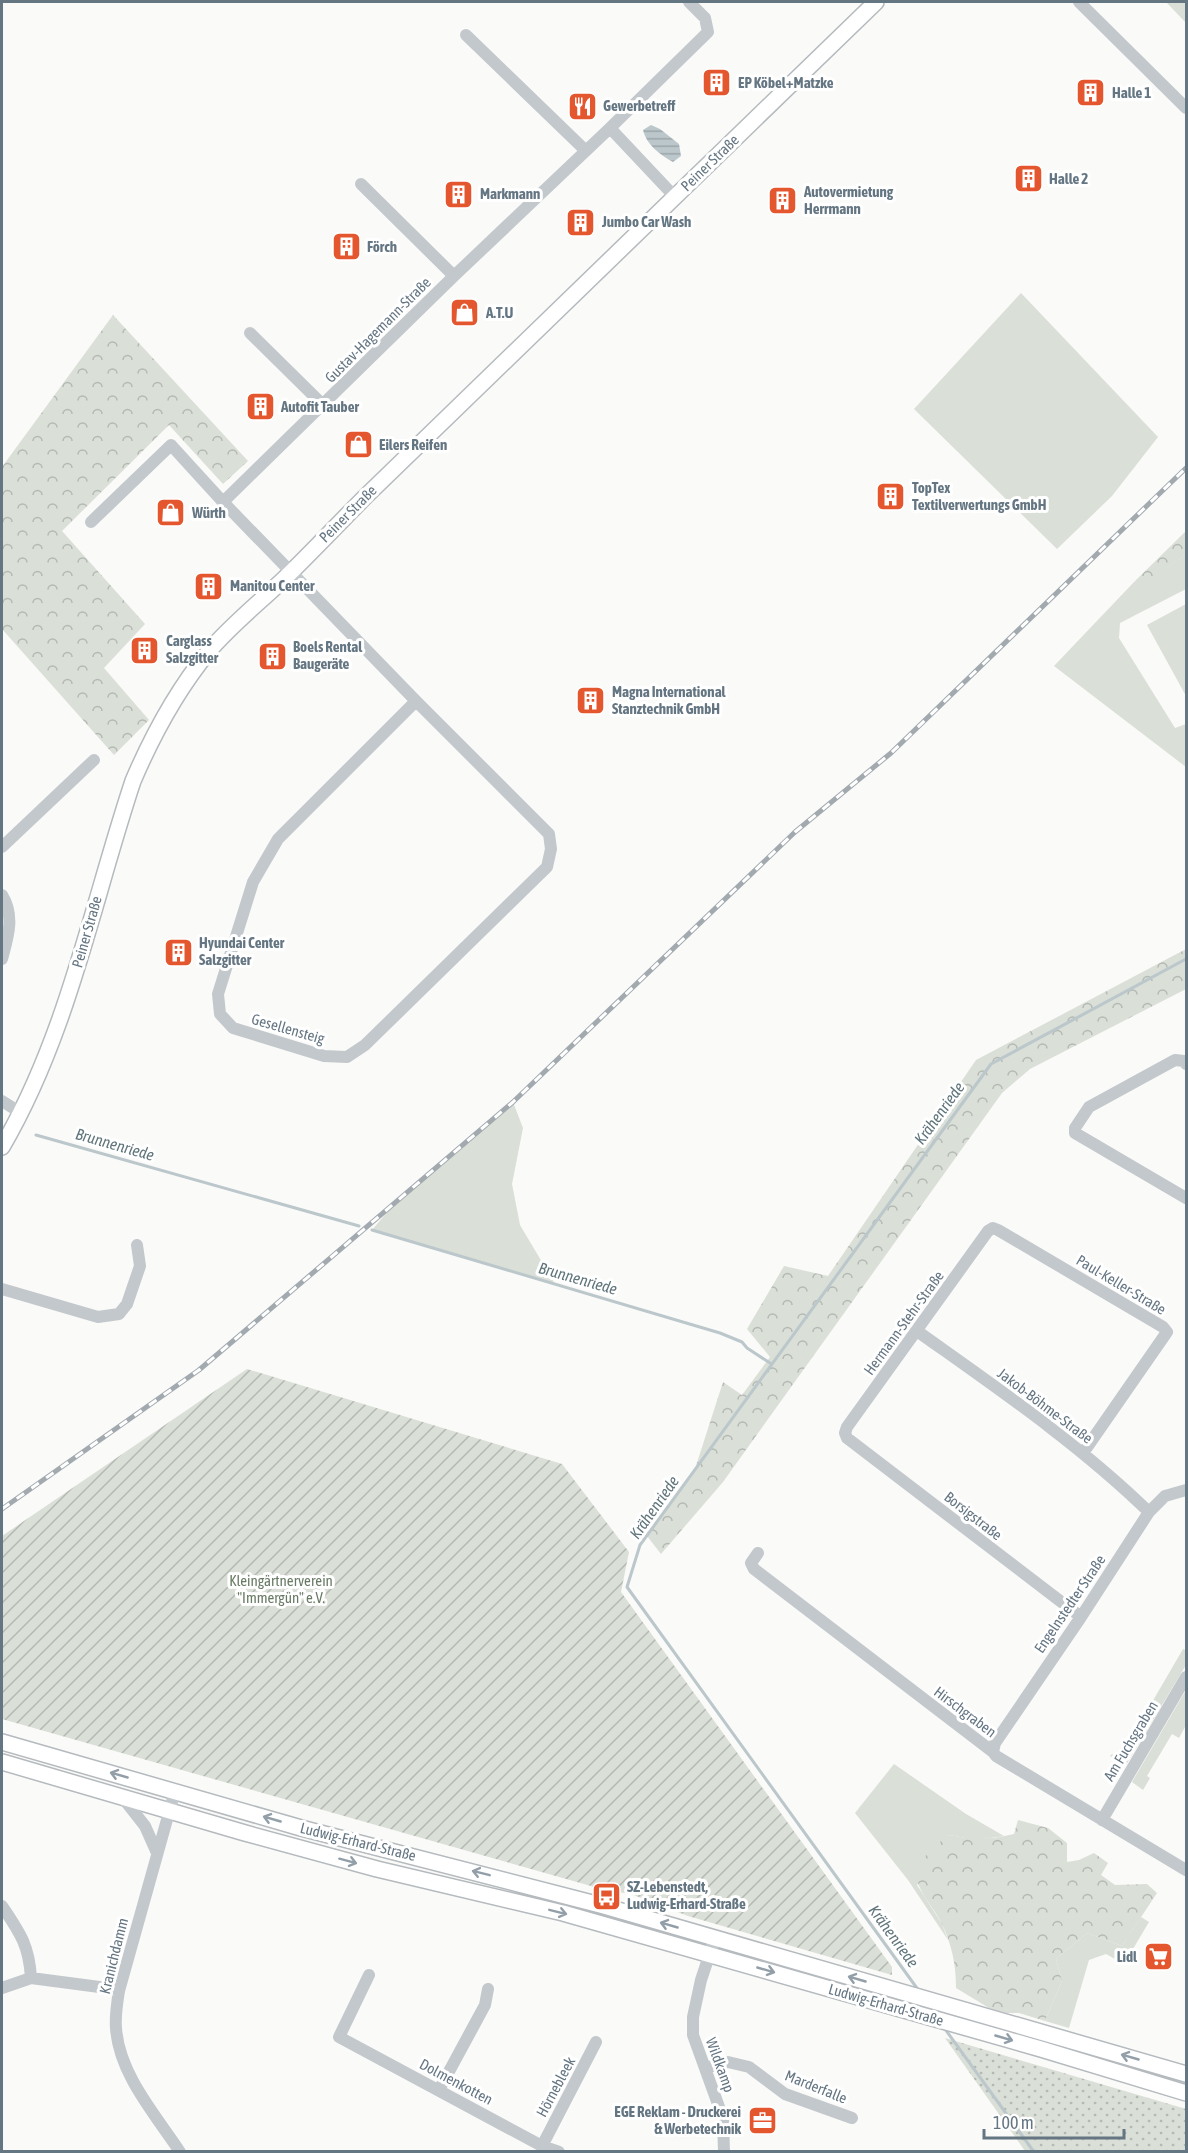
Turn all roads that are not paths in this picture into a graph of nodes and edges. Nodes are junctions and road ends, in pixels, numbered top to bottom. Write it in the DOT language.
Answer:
graph roads {
  1 [pos="689,2"];
  2 [pos="876,2"];
  3 [pos="1079,2"];
  4 [pos="466,35"];
  5 [pos="1186,108"];
  6 [pos="610,128"];
  7 [pos="585,150"];
  8 [pos="361,184"];
  9 [pos="675,197"];
  10 [pos="454,276"];
  11 [pos="250,333"];
  12 [pos="323,405"];
  13 [pos="223,502"];
  14 [pos="91,522"];
  15 [pos="291,572"];
  16 [pos="416,701"];
  17 [pos="94,760"];
  18 [pos="2,847"];
  19 [pos="2,895"];
  20 [pos="2,959"];
  21 [pos="1186,1064"];
  22 [pos="2,1101"];
  23 [pos="21,1113"];
  24 [pos="2,1147"];
  25 [pos="1186,1198"];
  26 [pos="993,1228"];
  27 [pos="137,1245"];
  28 [pos="2,1289"];
  29 [pos="917,1331"];
  30 [pos="847,1438"];
  31 [pos="1083,1453"];
  32 [pos="1186,1490"];
  33 [pos="1149,1512"];
  34 [pos="758,1553"];
  35 [pos="1081,1617"];
  36 [pos="1186,1677"];
  37 [pos="2,1742"];
  38 [pos="993,1752"];
  39 [pos="2,1762"];
  40 [pos="176,1791"];
  41 [pos="123,1798"];
  42 [pos="171,1811"];
  43 [pos="1102,1820"];
  44 [pos="157,1853"];
  45 [pos="1186,1870"];
  46 [pos="2,1906"];
  47 [pos="715,1938"];
  48 [pos="710,1954"];
  49 [pos="369,1975"];
  50 [pos="31,1978"];
  51 [pos="2,1988"];
  52 [pos="488,1989"];
  53 [pos="119,1991"];
  54 [pos="1066,2038"];
  55 [pos="596,2042"];
  56 [pos="1062,2055"];
  57 [pos="705,2068"];
  58 [pos="1186,2074"];
  59 [pos="439,2090"];
  60 [pos="1186,2093"];
  61 [pos="852,2118"];
  62 [pos="542,2146"];
  63 [pos="180,2151"];
  64 [pos="559,2151"];
  65 [pos="724,2151"];
  1 -- 6 [label="street, Gustav-Hagemann-Straße"];
  2 -- 9 [label="main road, Peiner Straße"];
  3 -- 5 [label="street"];
  4 -- 7 [label="street"];
  6 -- 7 [label="street, Gustav-Hagemann-Straße"];
  6 -- 9 [label="street"];
  7 -- 10 [label="street, Gustav-Hagemann-Straße"];
  8 -- 10 [label="street, Gustav-Hagemann-Straße"];
  9 -- 15 [label="main road, Peiner Straße"];
  10 -- 12 [label="street, Gustav-Hagemann-Straße"];
  11 -- 12 [label="street, Gustav-Hagemann-Straße"];
  12 -- 13 [label="street, Gustav-Hagemann-Straße"];
  13 -- 14 [label="street"];
  13 -- 15 [label="street"];
  15 -- 16 [label="street, Gesellensteig"];
  15 -- 23 [label="main road, Peiner Straße"];
  16 -- 16 [label="street, Gesellensteig"];
  17 -- 18 [label="street"];
  19 -- 20 [label="street"];
  21 -- 25 [label="street"];
  22 -- 23 [label="street"];
  23 -- 24 [label="main road, Peiner Straße"];
  26 -- 29 [label="street, Hermann-Stehr-Straße"];
  26 -- 31 [label="street, Paul-Keller-Straße"];
  27 -- 28 [label="street"];
  29 -- 30 [label="street, Hermann-Stehr-Straße"];
  29 -- 31 [label="street, Jakob-Böhme-Straße"];
  30 -- 35 [label="street, Borsigstraße"];
  31 -- 33 [label="street, Jakob-Böhme-Straße"];
  32 -- 33 [label="street, Engelnstedter Straße"];
  33 -- 35 [label="street, Engelnstedter Straße"];
  34 -- 38 [label="street, Hirschgraben"];
  35 -- 38 [label="street, Engelnstedter Straße"];
  36 -- 43 [label="street, Am Fuchsgraben"];
  40 -- 37 [label="main road, Ludwig-Erhard-Straße, one-way"];
  38 -- 43 [label="street, Hirschgraben"];
  39 -- 41 [label="main road, Ludwig-Erhard-Straße"];
  40 -- 42 [label="street, Kranichdamm"];
  47 -- 40 [label="main road, Ludwig-Erhard-Straße, one-way"];
  41 -- 42 [label="main road, Ludwig-Erhard-Straße"];
  41 -- 44 [label="street"];
  42 -- 44 [label="street, Kranichdamm"];
  42 -- 48 [label="main road, Ludwig-Erhard-Straße, one-way"];
  43 -- 45 [label="street, Hirschgraben"];
  44 -- 53 [label="street, Kranichdamm"];
  46 -- 50 [label="street"];
  47 -- 48 [label="street"];
  54 -- 47 [label="main road, Ludwig-Erhard-Straße, one-way"];
  48 -- 56 [label="main road, Ludwig-Erhard-Straße, one-way"];
  48 -- 57 [label="street, Wildkamp"];
  49 -- 59 [label="street, Dolmenkotten"];
  50 -- 51 [label="street"];
  50 -- 53 [label="street"];
  52 -- 59 [label="street"];
  53 -- 63 [label="street, Kranichdamm"];
  54 -- 56 [label="street"];
  58 -- 54 [label="main road, Ludwig-Erhard-Straße, one-way"];
  55 -- 62 [label="street, Hörnebleek"];
  56 -- 60 [label="main road, Ludwig-Erhard-Straße"];
  57 -- 61 [label="street, Marderfalle"];
  57 -- 65 [label="street, Wildkamp"];
  59 -- 62 [label="street, Dolmenkotten"];
  62 -- 64 [label="street, Dolmenkotten"];
}
